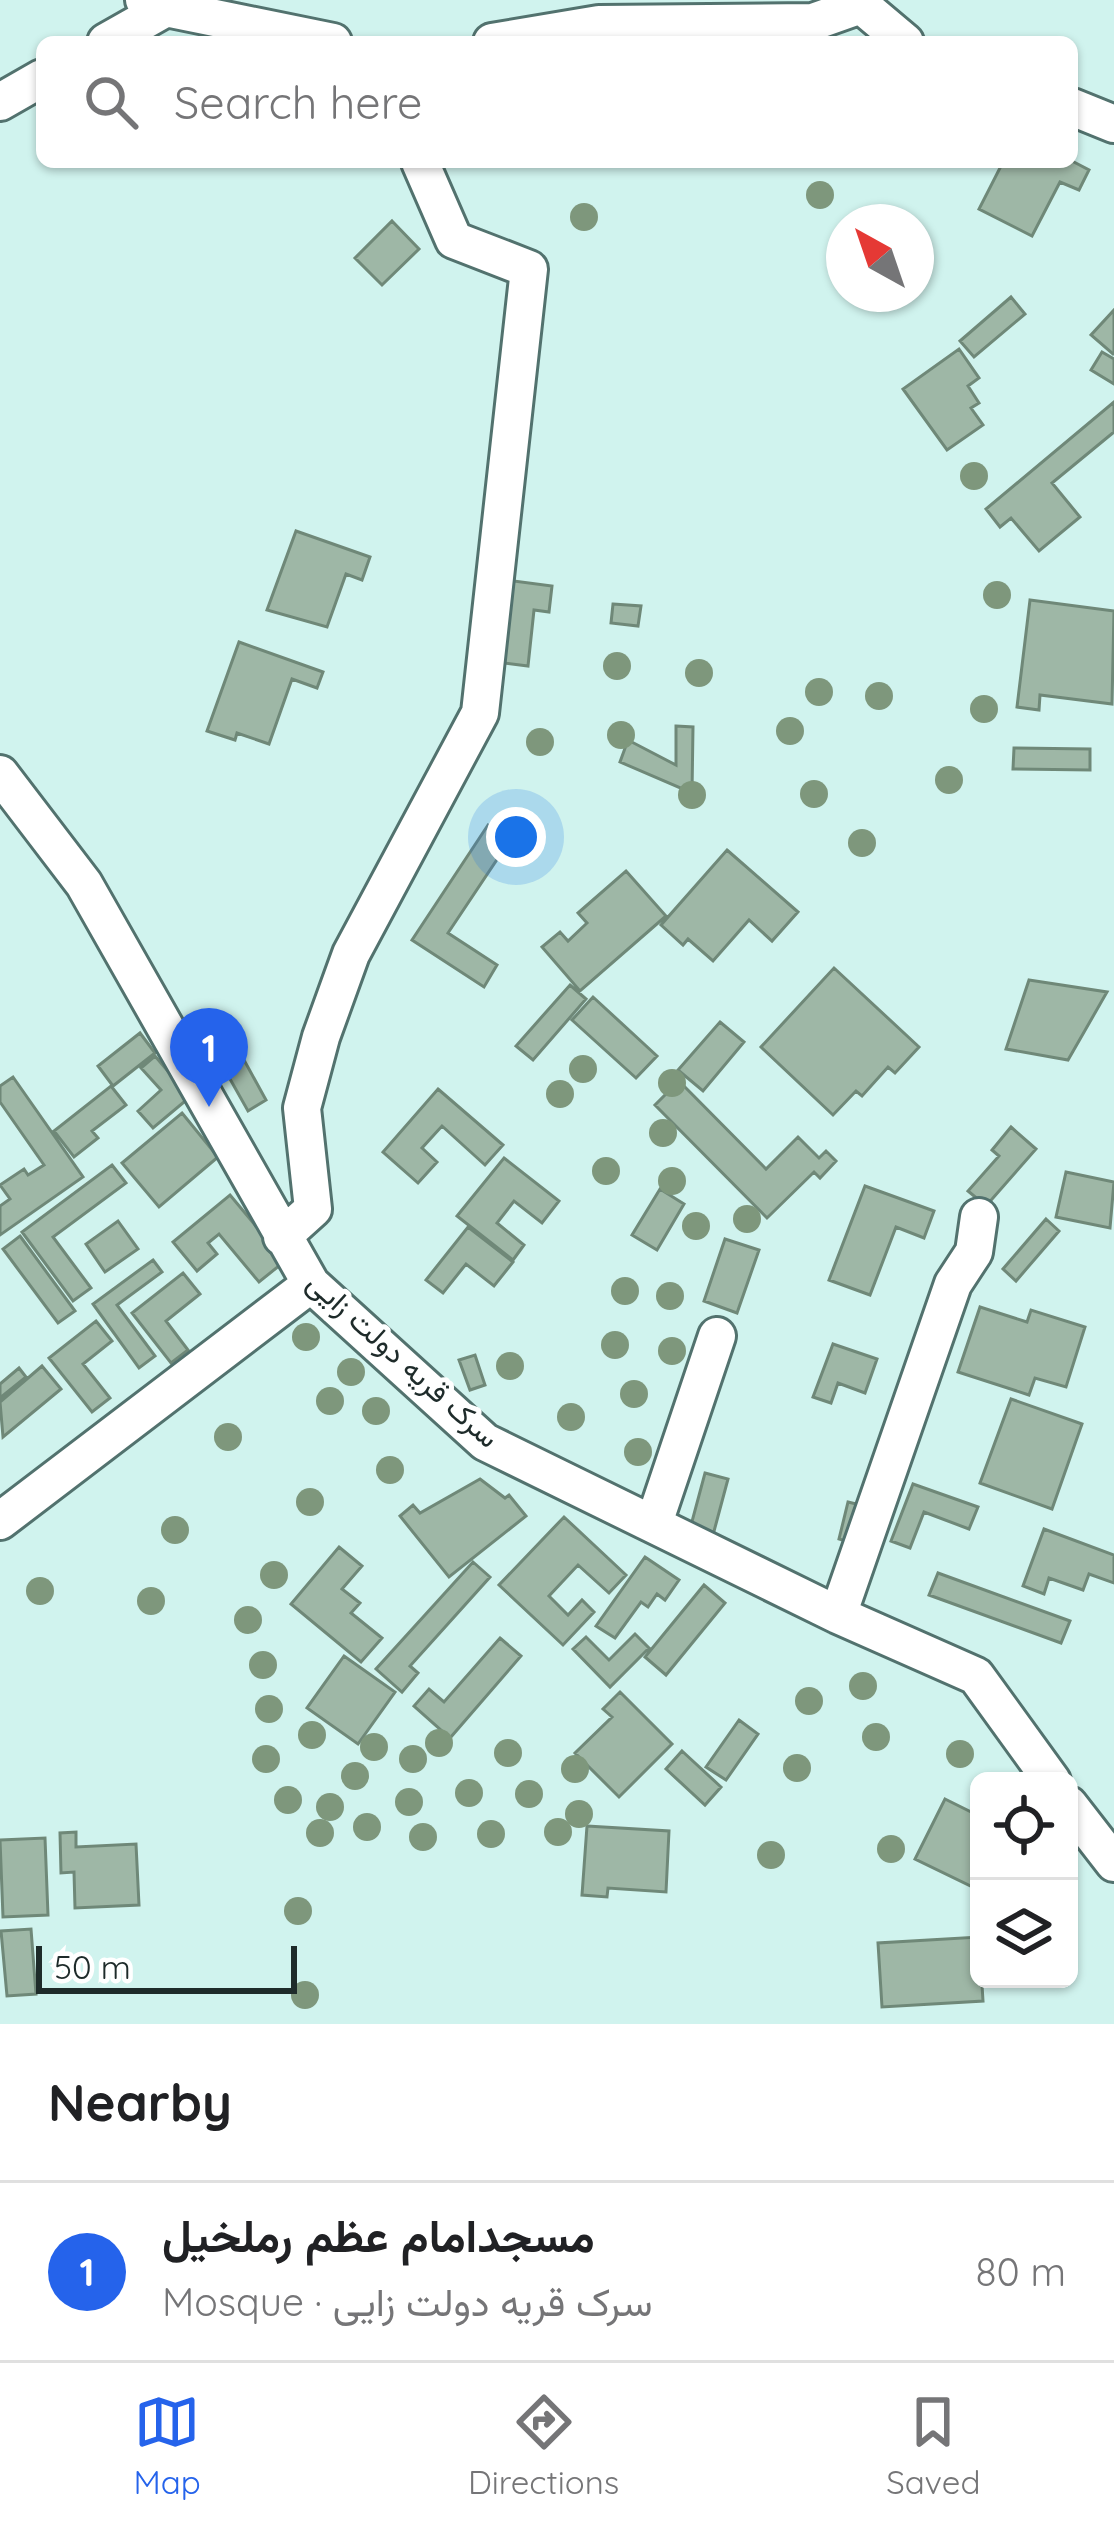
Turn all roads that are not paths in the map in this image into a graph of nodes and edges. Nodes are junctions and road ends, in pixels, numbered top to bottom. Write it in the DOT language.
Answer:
graph roads {
  1 [pos="861,2"];
  2 [pos="155,4"];
  3 [pos="114,36"];
  4 [pos="305,36"];
  5 [pos="528,36"];
  6 [pos="898,36"];
  7 [pos="36,81"];
  8 [pos="0,102"];
  9 [pos="1078,109"];
  10 [pos="1114,124"];
  11 [pos="422,168"];
  12 [pos="0,774"];
  13 [pos="979,1217"];
  14 [pos="283,1237"];
  15 [pos="311,1284"];
  16 [pos="717,1336"];
  17 [pos="0,1521"];
  18 [pos="654,1523"];
  19 [pos="838,1615"];
  20 [pos="1045,1772"];
  21 [pos="1078,1816"];
  22 [pos="1114,1862"];
  1 -- 5 [label="street"];
  1 -- 6 [label="street"];
  2 -- 3 [label="street"];
  2 -- 4 [label="street"];
  7 -- 8 [label="street"];
  9 -- 10 [label="street"];
  11 -- 14 [label="street"];
  12 -- 14 [label="street, سرک قریه دولت زایی"];
  13 -- 19 [label="street"];
  14 -- 15 [label="street, سرک قریه دولت زایی"];
  15 -- 17 [label="street"];
  15 -- 18 [label="street, سرک قریه دولت زایی"];
  16 -- 18 [label="street"];
  18 -- 19 [label="street, سرک قریه دولت زایی"];
  19 -- 20 [label="street, سرک قریه دولت زایی"];
  21 -- 22 [label="street"];
}
